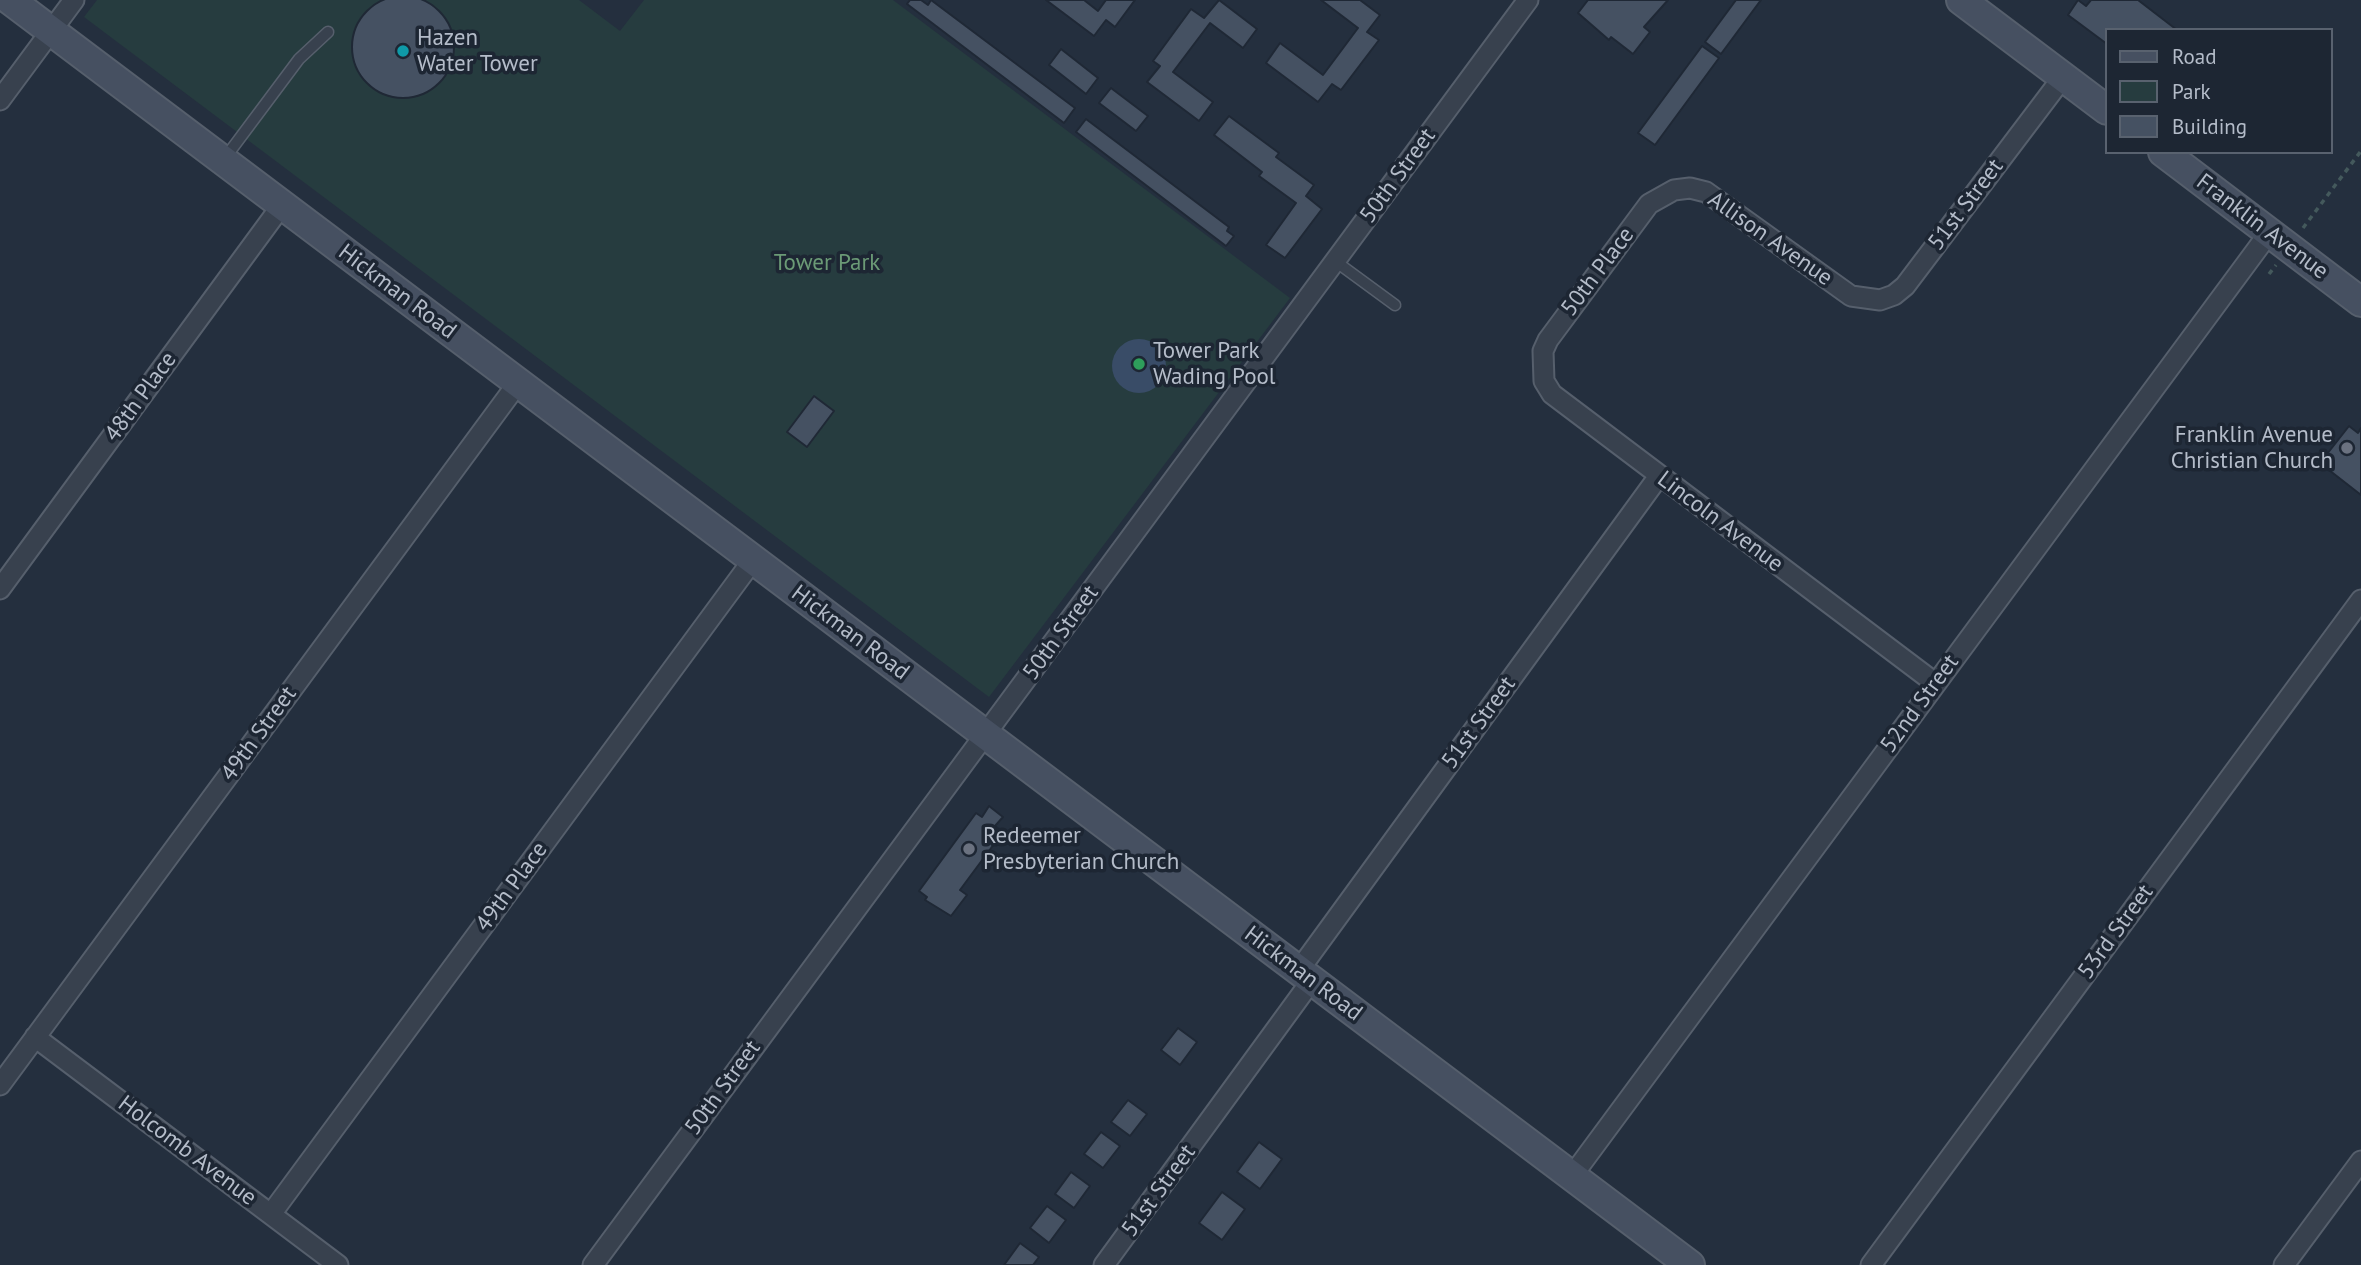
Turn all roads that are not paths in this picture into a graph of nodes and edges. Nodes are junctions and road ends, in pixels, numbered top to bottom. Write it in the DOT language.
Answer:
graph roads {
  1 [pos="10,0"];
  2 [pos="74,0"];
  3 [pos="1528,0"];
  4 [pos="1961,0"];
  5 [pos="50,32"];
  6 [pos="328,32"];
  7 [pos="2063,77"];
  8 [pos="0,100"];
  9 [pos="2106,109"];
  10 [pos="2166,154"];
  11 [pos="223,161"];
  12 [pos="1649,204"];
  13 [pos="282,205"];
  14 [pos="2269,233"];
  15 [pos="1335,261"];
  16 [pos="1851,296"];
  17 [pos="2361,302"];
  18 [pos="1395,306"];
  19 [pos="1548,340"];
  20 [pos="518,383"];
  21 [pos="1659,476"];
  22 [pos="753,560"];
  23 [pos="0,589"];
  24 [pos="2361,600"];
  25 [pos="1935,683"];
  26 [pos="985,735"];
  27 [pos="1305,975"];
  28 [pos="35,1037"];
  29 [pos="0,1085"];
  30 [pos="2361,1161"];
  31 [pos="1572,1176"];
  32 [pos="271,1214"];
  33 [pos="338,1265"];
  34 [pos="593,1265"];
  35 [pos="1104,1265"];
  36 [pos="1690,1265"];
  37 [pos="1871,1265"];
  38 [pos="2284,1265"];
  1 -- 5 [label="main road, Hickman Road"];
  2 -- 5 [label="street"];
  3 -- 15 [label="street, 50th Street"];
  4 -- 7 [label="main road"];
  5 -- 8 [label="street"];
  5 -- 11 [label="main road, Hickman Road"];
  6 -- 11 [label="lane"];
  7 -- 9 [label="main road"];
  7 -- 16 [label="street, 51st Street"];
  10 -- 14 [label="main road, Franklin Avenue"];
  11 -- 13 [label="main road, Hickman Road"];
  12 -- 16 [label="street, Allison Avenue"];
  12 -- 19 [label="street, 50th Place"];
  13 -- 20 [label="main road, Hickman Road"];
  13 -- 23 [label="street, 48th Place"];
  14 -- 17 [label="main road, Franklin Avenue"];
  14 -- 25 [label="street, 52nd Street"];
  15 -- 18 [label="lane"];
  15 -- 26 [label="street, 50th Street"];
  19 -- 21 [label="street, Lincoln Avenue"];
  20 -- 22 [label="main road, Hickman Road"];
  20 -- 28 [label="street, 49th Street"];
  21 -- 25 [label="street, Lincoln Avenue"];
  21 -- 27 [label="street, 51st Street"];
  22 -- 26 [label="main road, Hickman Road"];
  22 -- 32 [label="street, 49th Place"];
  24 -- 37 [label="street, 53rd Street"];
  25 -- 31 [label="street, 52nd Street"];
  26 -- 27 [label="main road, Hickman Road"];
  26 -- 34 [label="street, 50th Street"];
  27 -- 31 [label="main road, Hickman Road"];
  27 -- 35 [label="street, 51st Street"];
  28 -- 29 [label="street, 49th Street"];
  28 -- 32 [label="street, Holcomb Avenue"];
  30 -- 38 [label="street"];
  31 -- 36 [label="main road, Hickman Road"];
  32 -- 33 [label="street, Holcomb Avenue"];
}
